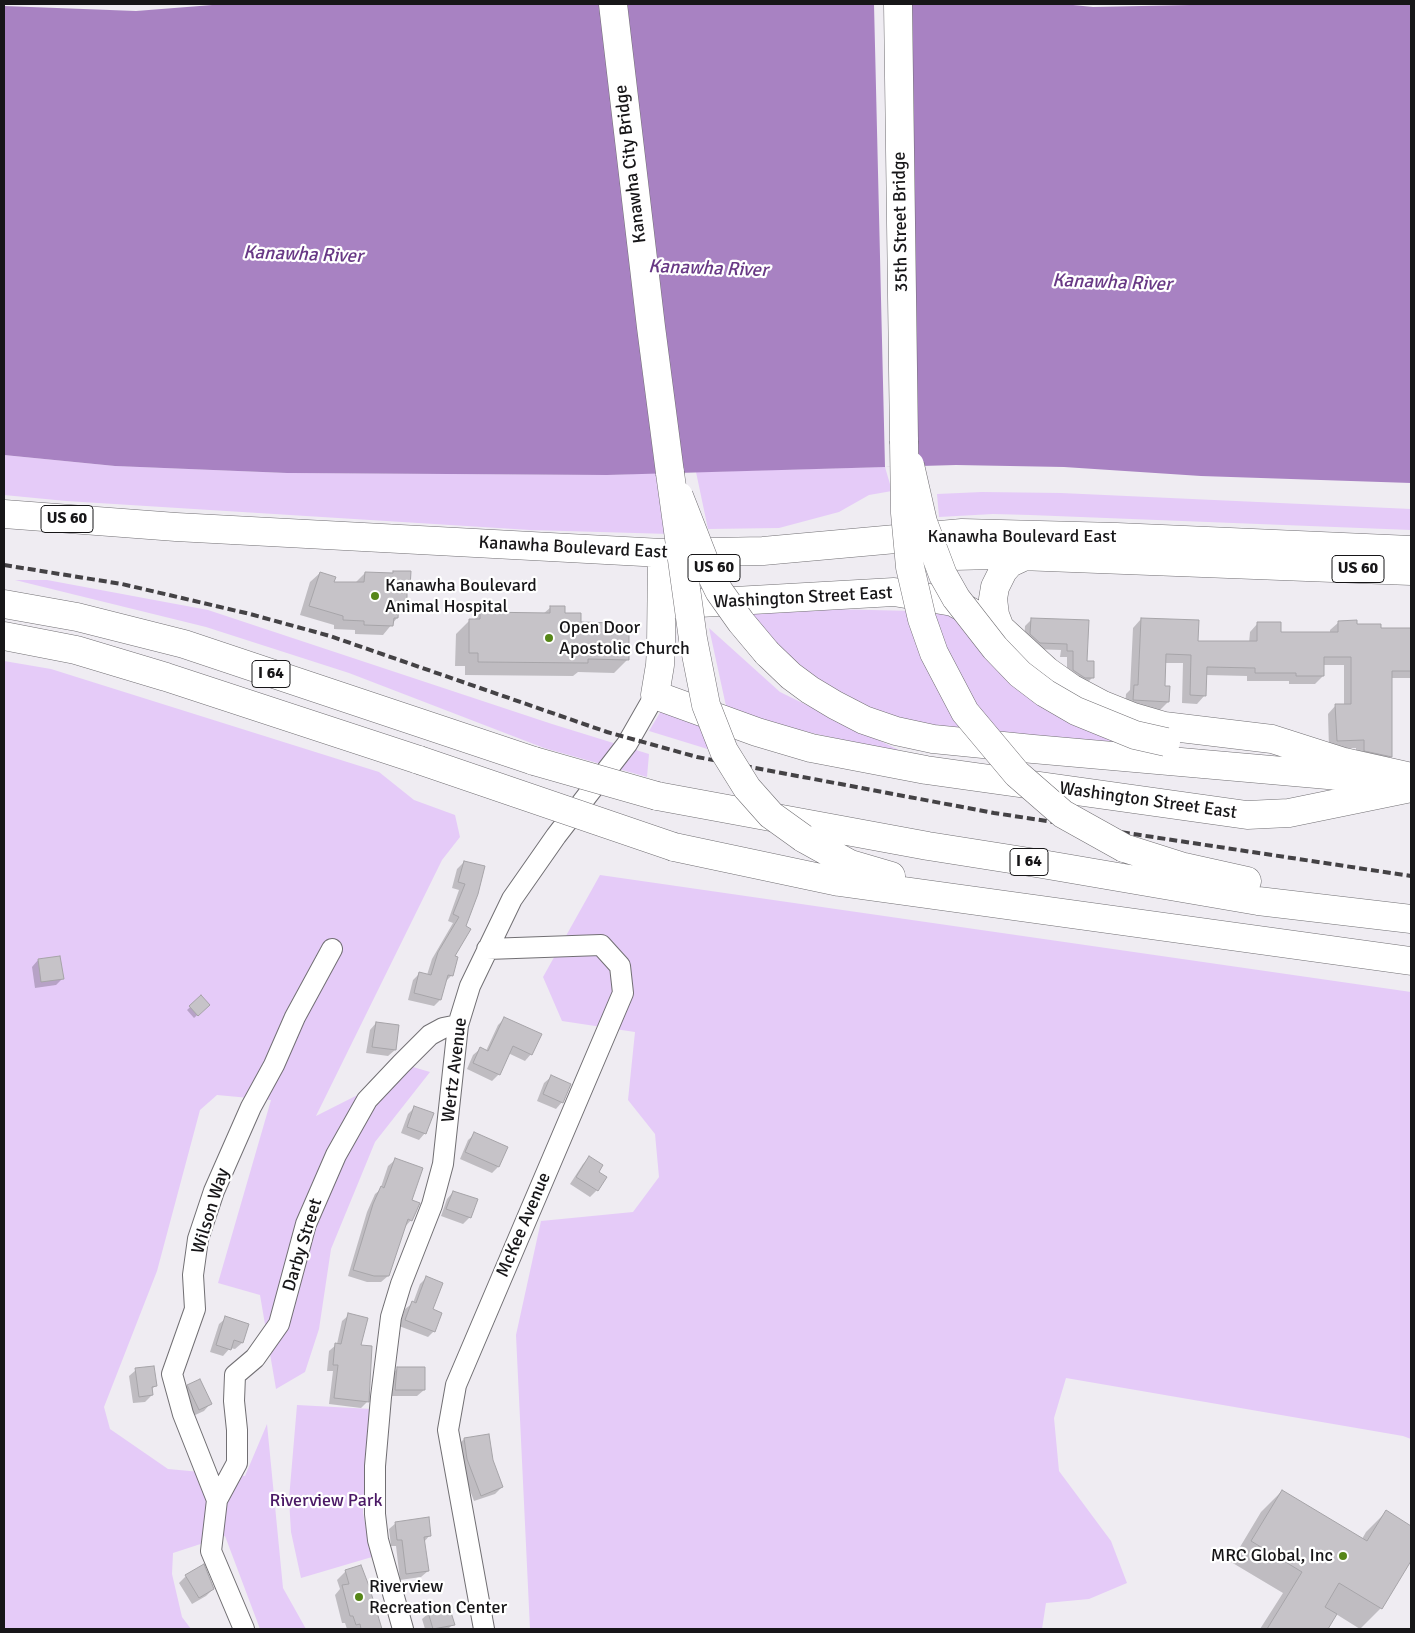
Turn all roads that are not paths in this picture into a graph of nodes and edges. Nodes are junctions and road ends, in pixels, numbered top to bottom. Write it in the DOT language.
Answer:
graph roads {
  1 [pos="613,4"];
  2 [pos="898,4"];
  3 [pos="904,441"];
  4 [pos="670,473"];
  5 [pos="4,514"];
  6 [pos="4,532"];
  7 [pos="1411,550"];
  8 [pos="1025,556"];
  9 [pos="662,560"];
  10 [pos="1411,571"];
  11 [pos="4,604"];
  12 [pos="662,605"];
  13 [pos="1000,628"];
  14 [pos="4,636"];
  15 [pos="655,695"];
  16 [pos="1344,762"];
  17 [pos="1411,777"];
  18 [pos="1411,781"];
  19 [pos="1411,788"];
  20 [pos="1003,905"];
  21 [pos="1407,918"];
  22 [pos="332,949"];
  23 [pos="487,949"];
  24 [pos="1411,961"];
  25 [pos="458,1026"];
  26 [pos="217,1500"];
  27 [pos="244,1629"];
  28 [pos="403,1629"];
  29 [pos="484,1629"];
  1 -- 4 [label="main road, Kanawha City Bridge"];
  2 -- 3 [label="main road, 35th Street Bridge"];
  3 -- 16 [label="main road, bridge"];
  3 -- 21 [label="main road, bridge"];
  4 -- 18 [label="main road, bridge"];
  4 -- 20 [label="main road, bridge"];
  5 -- 9 [label="main road, Kanawha Boulevard East / US 60"];
  6 -- 9 [label="main road, Kanawha Boulevard East / US 60"];
  7 -- 9 [label="main road, Kanawha Boulevard East / US 60"];
  8 -- 9 [label="main road, Kanawha Boulevard East / US 60"];
  8 -- 10 [label="main road, Kanawha Boulevard East / US 60"];
  8 -- 13 [label="main road"];
  9 -- 12 [label="main road, Wertz Avenue"];
  11 -- 21 [label="main road, I 64, bridge"];
  12 -- 13 [label="main road, Washington Street East"];
  12 -- 15 [label="main road, Wertz Avenue"];
  13 -- 16 [label="main road, Washington Street East"];
  14 -- 20 [label="main road, I 64, bridge"];
  15 -- 19 [label="main road, Washington Street East"];
  15 -- 23 [label="street, Wertz Avenue"];
  16 -- 17 [label="main road, Washington Street East"];
  20 -- 24 [label="main road, I 64"];
  22 -- 26 [label="street, Wilson Way"];
  23 -- 25 [label="street, Wertz Avenue"];
  23 -- 29 [label="street, McKee Avenue"];
  25 -- 26 [label="street, Darby Street"];
  25 -- 28 [label="street, Wertz Avenue"];
  26 -- 27 [label="street, Wilson Way"];
}
